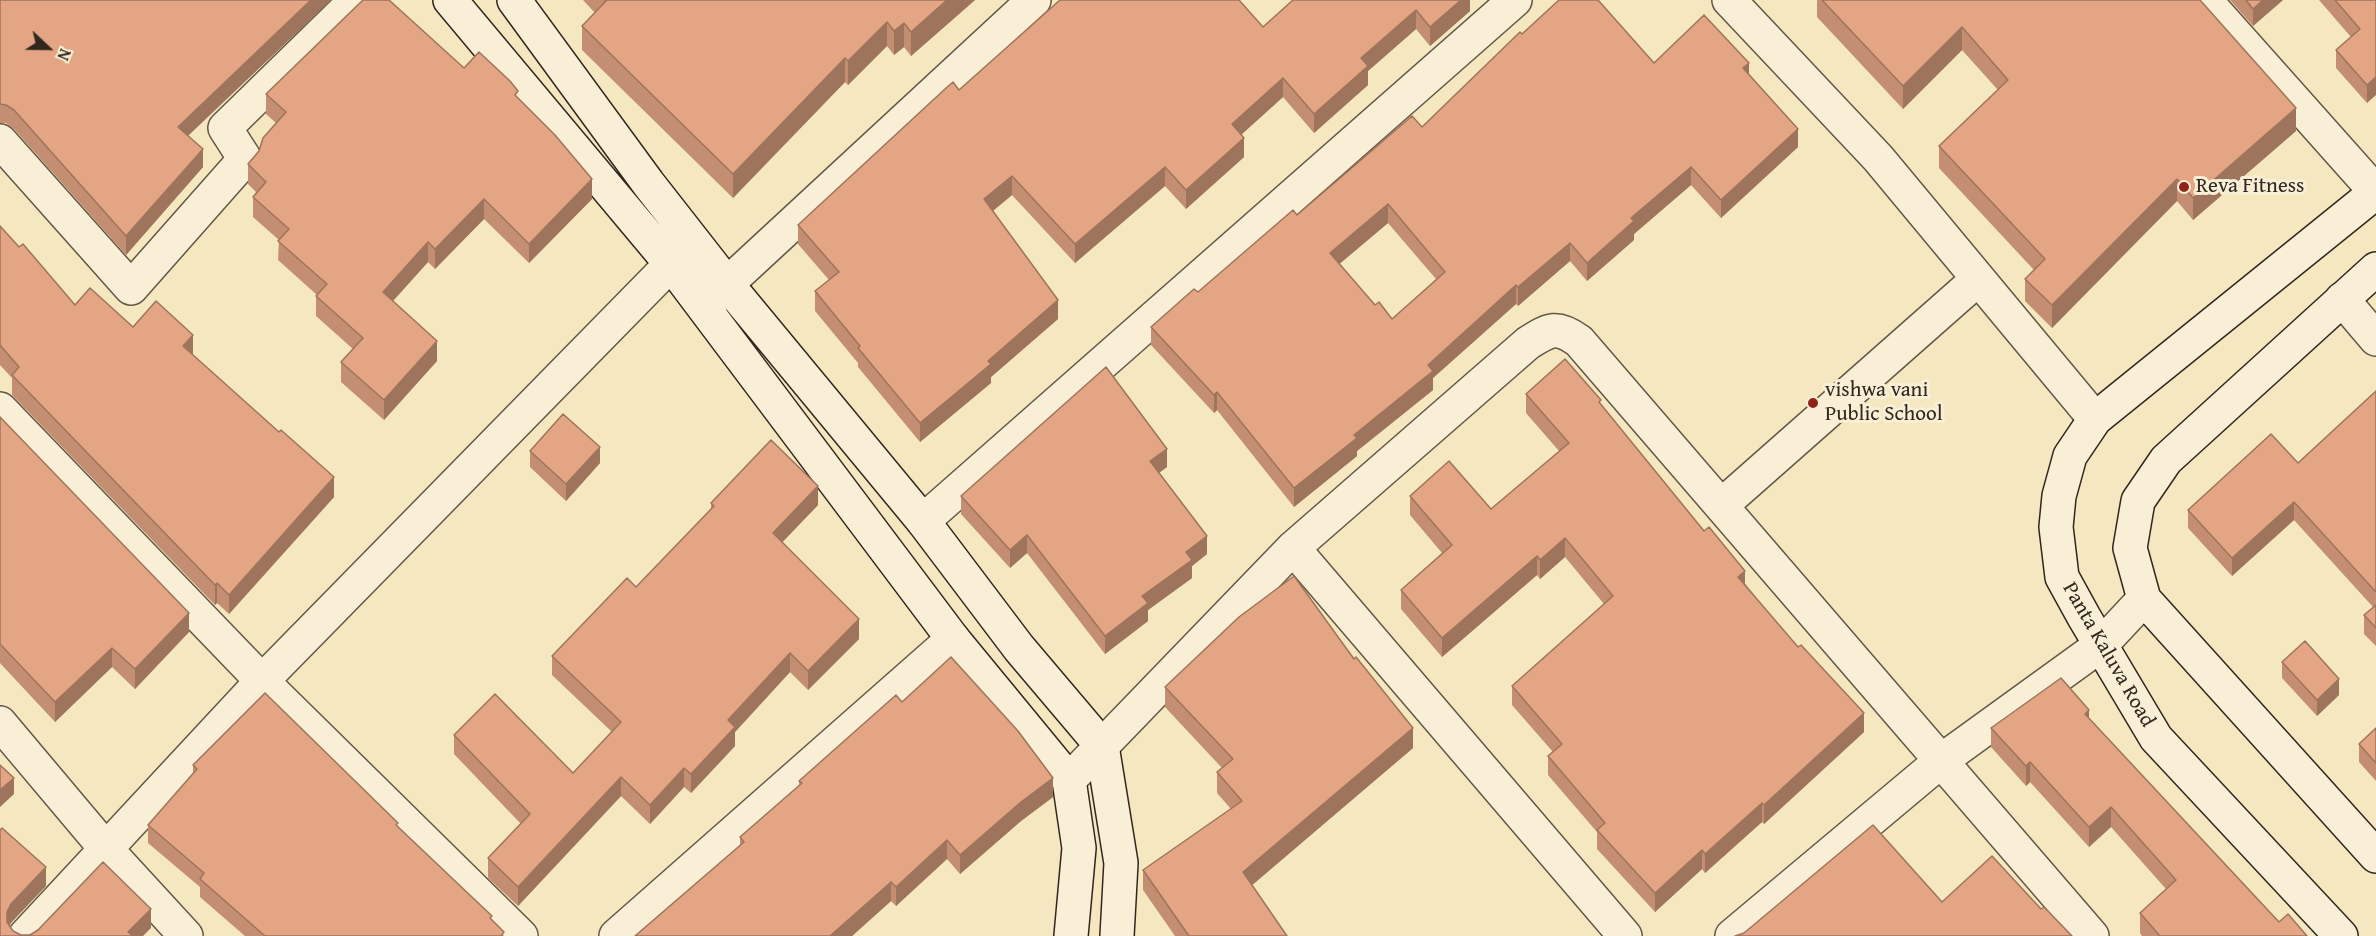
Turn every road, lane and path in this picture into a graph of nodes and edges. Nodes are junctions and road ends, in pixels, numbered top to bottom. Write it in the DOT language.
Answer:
graph roads {
  1 [pos="356,0"];
  2 [pos="450,0"];
  3 [pos="514,0"];
  4 [pos="1034,0"];
  5 [pos="1515,0"];
  6 [pos="1729,0"];
  7 [pos="2205,0"];
  8 [pos="0,141"];
  9 [pos="2376,192"];
  10 [pos="683,253"];
  11 [pos="2376,269"];
  12 [pos="1978,279"];
  13 [pos="727,284"];
  14 [pos="2342,299"];
  15 [pos="705,309"];
  16 [pos="2376,339"];
  17 [pos="0,409"];
  18 [pos="2095,419"];
  19 [pos="1722,505"];
  20 [pos="923,521"];
  21 [pos="1293,548"];
  22 [pos="2144,599"];
  23 [pos="953,639"];
  24 [pos="2101,645"];
  25 [pos="262,681"];
  26 [pos="0,723"];
  27 [pos="1102,746"];
  28 [pos="1942,760"];
  29 [pos="1069,780"];
  30 [pos="106,849"];
  31 [pos="2376,856"];
  32 [pos="25,936"];
  33 [pos="186,936"];
  34 [pos="521,936"];
  35 [pos="616,936"];
  36 [pos="1071,936"];
  37 [pos="1117,936"];
  38 [pos="1625,936"];
  39 [pos="1732,936"];
  40 [pos="2092,936"];
  41 [pos="2341,936"];
  1 -- 8 [label="street"];
  2 -- 10 [label="street"];
  3 -- 10 [label="street"];
  4 -- 13 [label="street"];
  5 -- 20 [label="street"];
  6 -- 12 [label="street"];
  7 -- 9 [label="street"];
  9 -- 18 [label="street, Panta Kaluva Road"];
  10 -- 13 [label="street"];
  10 -- 15 [label="street"];
  10 -- 25 [label="street"];
  11 -- 14 [label="street"];
  12 -- 18 [label="street"];
  12 -- 19 [label="street"];
  13 -- 15 [label="street"];
  13 -- 20 [label="street"];
  14 -- 16 [label="street"];
  14 -- 22 [label="street"];
  15 -- 23 [label="street"];
  17 -- 25 [label="street"];
  18 -- 24 [label="street, Panta Kaluva Road"];
  19 -- 21 [label="street"];
  19 -- 28 [label="street"];
  20 -- 27 [label="street"];
  21 -- 27 [label="street"];
  21 -- 38 [label="street"];
  22 -- 24 [label="street"];
  22 -- 31 [label="street"];
  23 -- 29 [label="street"];
  23 -- 35 [label="street"];
  24 -- 28 [label="street"];
  24 -- 41 [label="street, Panta Kaluva Road"];
  25 -- 30 [label="street"];
  25 -- 34 [label="street"];
  26 -- 30 [label="street"];
  27 -- 29 [label="street"];
  27 -- 37 [label="street"];
  28 -- 39 [label="street"];
  28 -- 40 [label="street"];
  29 -- 36 [label="street"];
  30 -- 32 [label="street"];
  30 -- 33 [label="street"];
}
